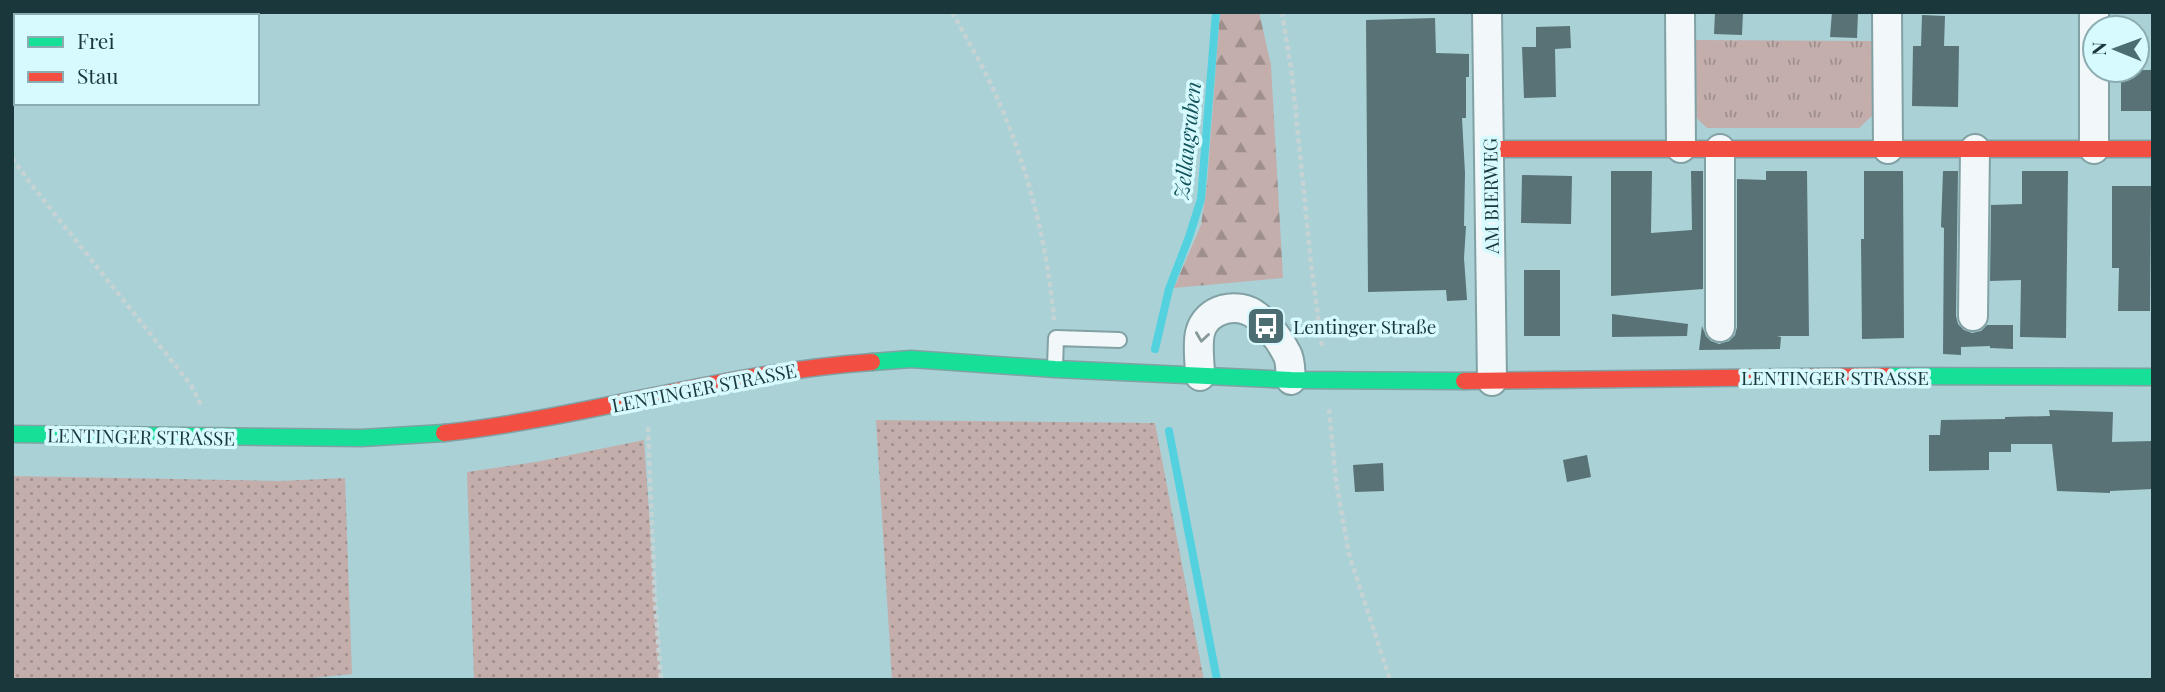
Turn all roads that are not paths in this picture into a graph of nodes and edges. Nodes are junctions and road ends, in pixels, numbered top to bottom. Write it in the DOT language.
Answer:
graph roads {
  1 [pos="1487,12"];
  2 [pos="1681,12"];
  3 [pos="1887,12"];
  4 [pos="2094,12"];
  5 [pos="1681,148"];
  6 [pos="1490,149"];
  7 [pos="1720,149"];
  8 [pos="1888,149"];
  9 [pos="1975,149"];
  10 [pos="2094,149"];
  11 [pos="2153,149"];
  12 [pos="1973,316"];
  13 [pos="1720,327"];
  14 [pos="1119,340"];
  15 [pos="1055,369"];
  16 [pos="1200,376"];
  17 [pos="2153,377"];
  18 [pos="1291,380"];
  19 [pos="1492,381"];
  20 [pos="12,434"];
  1 -- 6 [label="street, AM BIERWEG"];
  2 -- 5 [label="street"];
  3 -- 8 [label="street"];
  4 -- 10 [label="street"];
  5 -- 6 [label="street"];
  5 -- 7 [label="street"];
  6 -- 19 [label="street, AM BIERWEG"];
  7 -- 8 [label="street"];
  7 -- 13 [label="street"];
  8 -- 9 [label="street"];
  9 -- 10 [label="street"];
  9 -- 12 [label="street"];
  10 -- 11 [label="street"];
  14 -- 15 [label="lane"];
  15 -- 16 [label="street, LENTINGER STRASSE"];
  15 -- 20 [label="street, LENTINGER STRASSE"];
  16 -- 18 [label="street, LENTINGER STRASSE"];
  18 -- 16 [label="street, one-way"];
  17 -- 19 [label="street, LENTINGER STRASSE"];
  18 -- 19 [label="street, LENTINGER STRASSE"];
}
